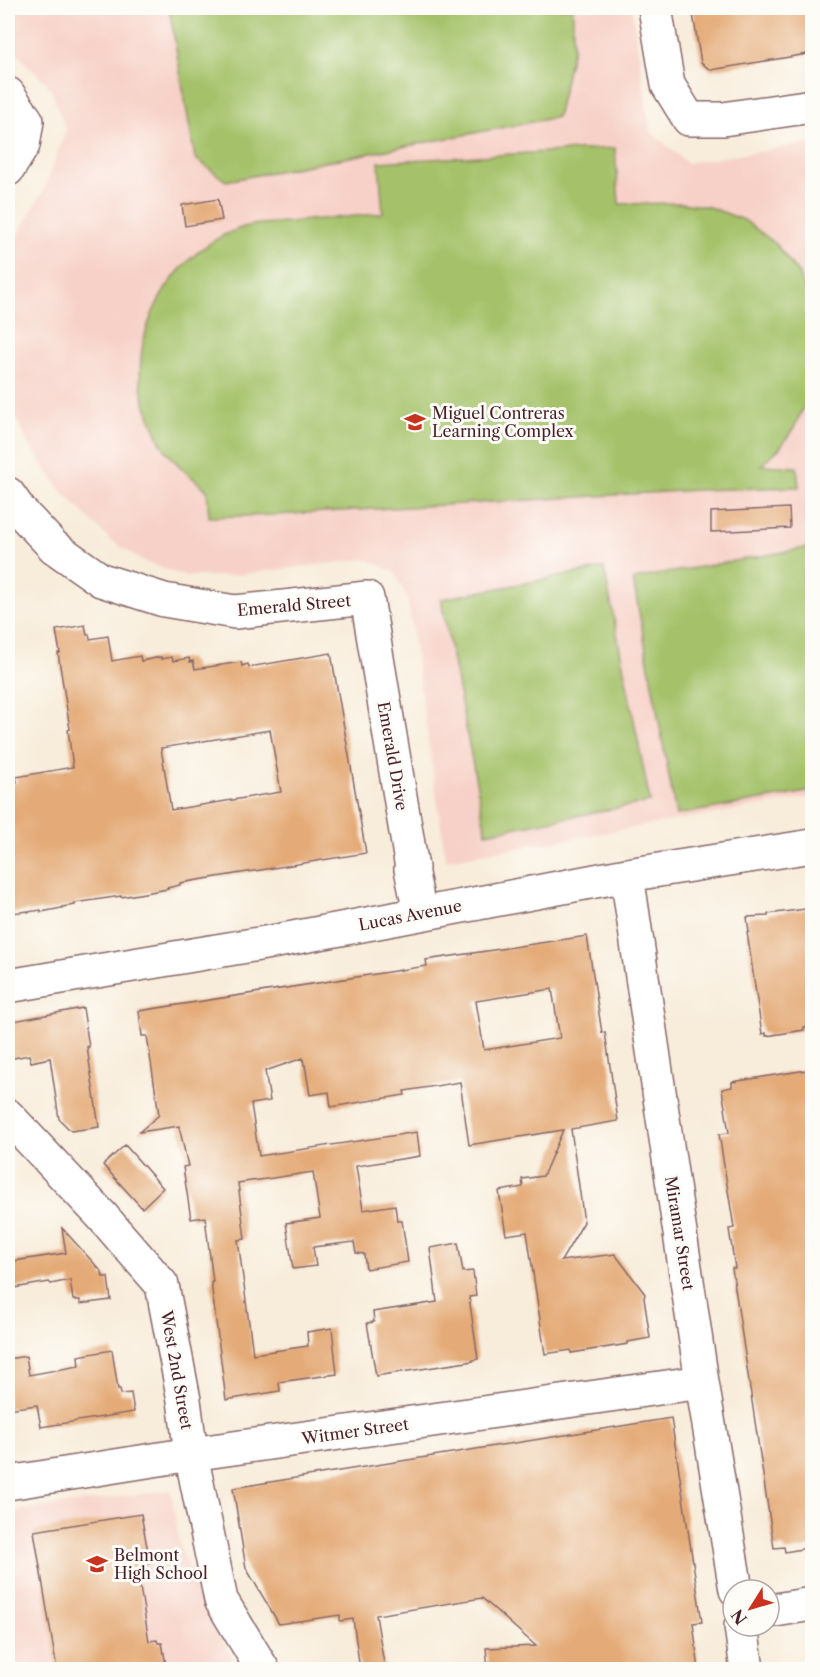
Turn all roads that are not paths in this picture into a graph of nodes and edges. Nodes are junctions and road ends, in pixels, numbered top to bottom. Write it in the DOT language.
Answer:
graph roads {
  1 [pos="655,8"];
  2 [pos="8,94"];
  3 [pos="813,106"];
  4 [pos="8,169"];
  5 [pos="8,494"];
  6 [pos="367,597"];
  7 [pos="813,846"];
  8 [pos="627,875"];
  9 [pos="420,913"];
  10 [pos="8,986"];
  11 [pos="8,1116"];
  12 [pos="702,1382"];
  13 [pos="190,1454"];
  14 [pos="8,1483"];
  15 [pos="734,1578"];
  16 [pos="813,1604"];
  17 [pos="781,1609"];
  18 [pos="743,1638"];
  19 [pos="263,1670"];
  20 [pos="747,1670"];
  1 -- 3 [label="street"];
  2 -- 4 [label="street"];
  5 -- 6 [label="street, Emerald Street"];
  6 -- 9 [label="street, Emerald Drive"];
  7 -- 8 [label="street, Lucas Avenue"];
  8 -- 9 [label="street, Lucas Avenue"];
  8 -- 12 [label="street, Miramar Street"];
  9 -- 10 [label="street, Lucas Avenue"];
  11 -- 13 [label="street, West 2nd Street"];
  12 -- 13 [label="street, Witmer Street"];
  12 -- 15 [label="street, Miramar Street"];
  13 -- 14 [label="street, Witmer Street"];
  13 -- 19 [label="street, West 2nd Street"];
  16 -- 17 [label="street"];
  18 -- 20 [label="street"];
}
